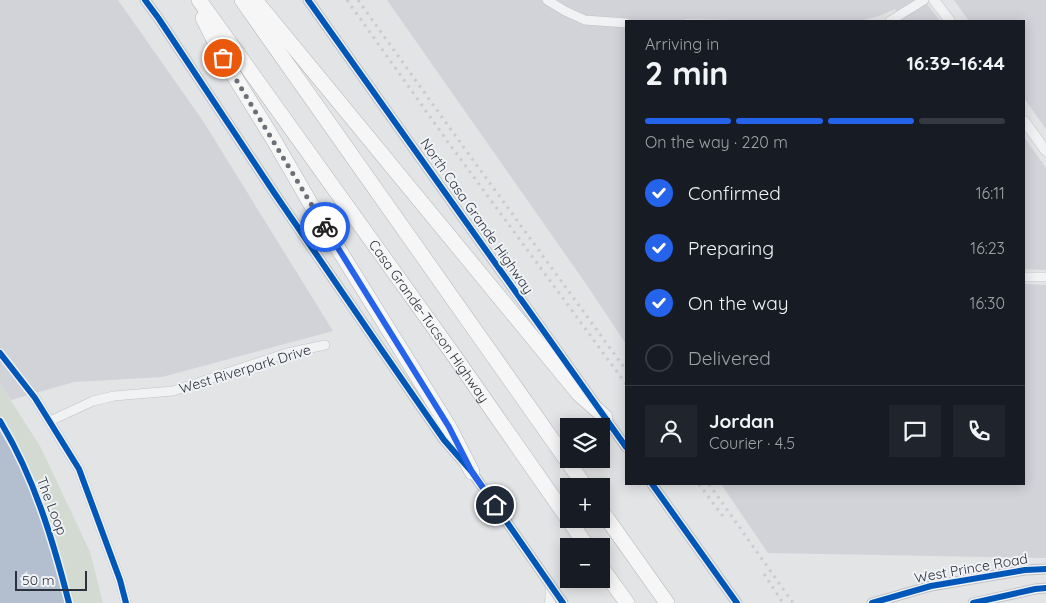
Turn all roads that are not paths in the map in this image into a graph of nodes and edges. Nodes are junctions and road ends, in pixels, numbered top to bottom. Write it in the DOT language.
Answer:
graph roads {
  1 [pos="145,0"];
  2 [pos="192,0"];
  3 [pos="199,0"];
  4 [pos="242,0"];
  5 [pos="255,0"];
  6 [pos="308,0"];
  7 [pos="547,0"];
  8 [pos="924,0"];
  9 [pos="934,0"];
  10 [pos="892,20"];
  11 [pos="949,20"];
  12 [pos="625,23"];
  13 [pos="1025,122"];
  14 [pos="1046,151"];
  15 [pos="1025,276"];
  16 [pos="1046,277"];
  17 [pos="325,345"];
  18 [pos="0,353"];
  19 [pos="605,417"];
  20 [pos="50,421"];
  21 [pos="625,446"];
  22 [pos="472,472"];
  23 [pos="579,478"];
  24 [pos="653,485"];
  25 [pos="610,523"];
  26 [pos="581,538"];
  27 [pos="1046,569"];
  28 [pos="610,579"];
  29 [pos="551,586"];
  30 [pos="1046,588"];
  31 [pos="126,603"];
  32 [pos="550,603"];
  33 [pos="562,603"];
  34 [pos="627,603"];
  35 [pos="667,603"];
  36 [pos="737,603"];
  37 [pos="872,603"];
  38 [pos="973,603"];
  1 -- 22 [label="main road"];
  2 -- 22 [label="highway"];
  3 -- 26 [label="highway, Casa Grande-Tucson Highway"];
  4 -- 23 [label="highway"];
  5 -- 19 [label="highway"];
  6 -- 19 [label="main road, North Casa Grande Highway"];
  7 -- 12 [label="street"];
  8 -- 10 [label="street"];
  9 -- 11 [label="street"];
  13 -- 14 [label="street"];
  15 -- 16 [label="street"];
  17 -- 20 [label="street, West Riverpark Drive"];
  18 -- 20 [label="street"];
  19 -- 21 [label="main road, North Casa Grande Highway"];
  20 -- 31 [label="street"];
  22 -- 29 [label="main road"];
  24 -- 36 [label="main road"];
  25 -- 35 [label="highway"];
  27 -- 37 [label="main road, West Prince Road"];
  28 -- 34 [label="highway"];
  29 -- 32 [label="street"];
  29 -- 33 [label="main road"];
  30 -- 38 [label="main road"];
}
